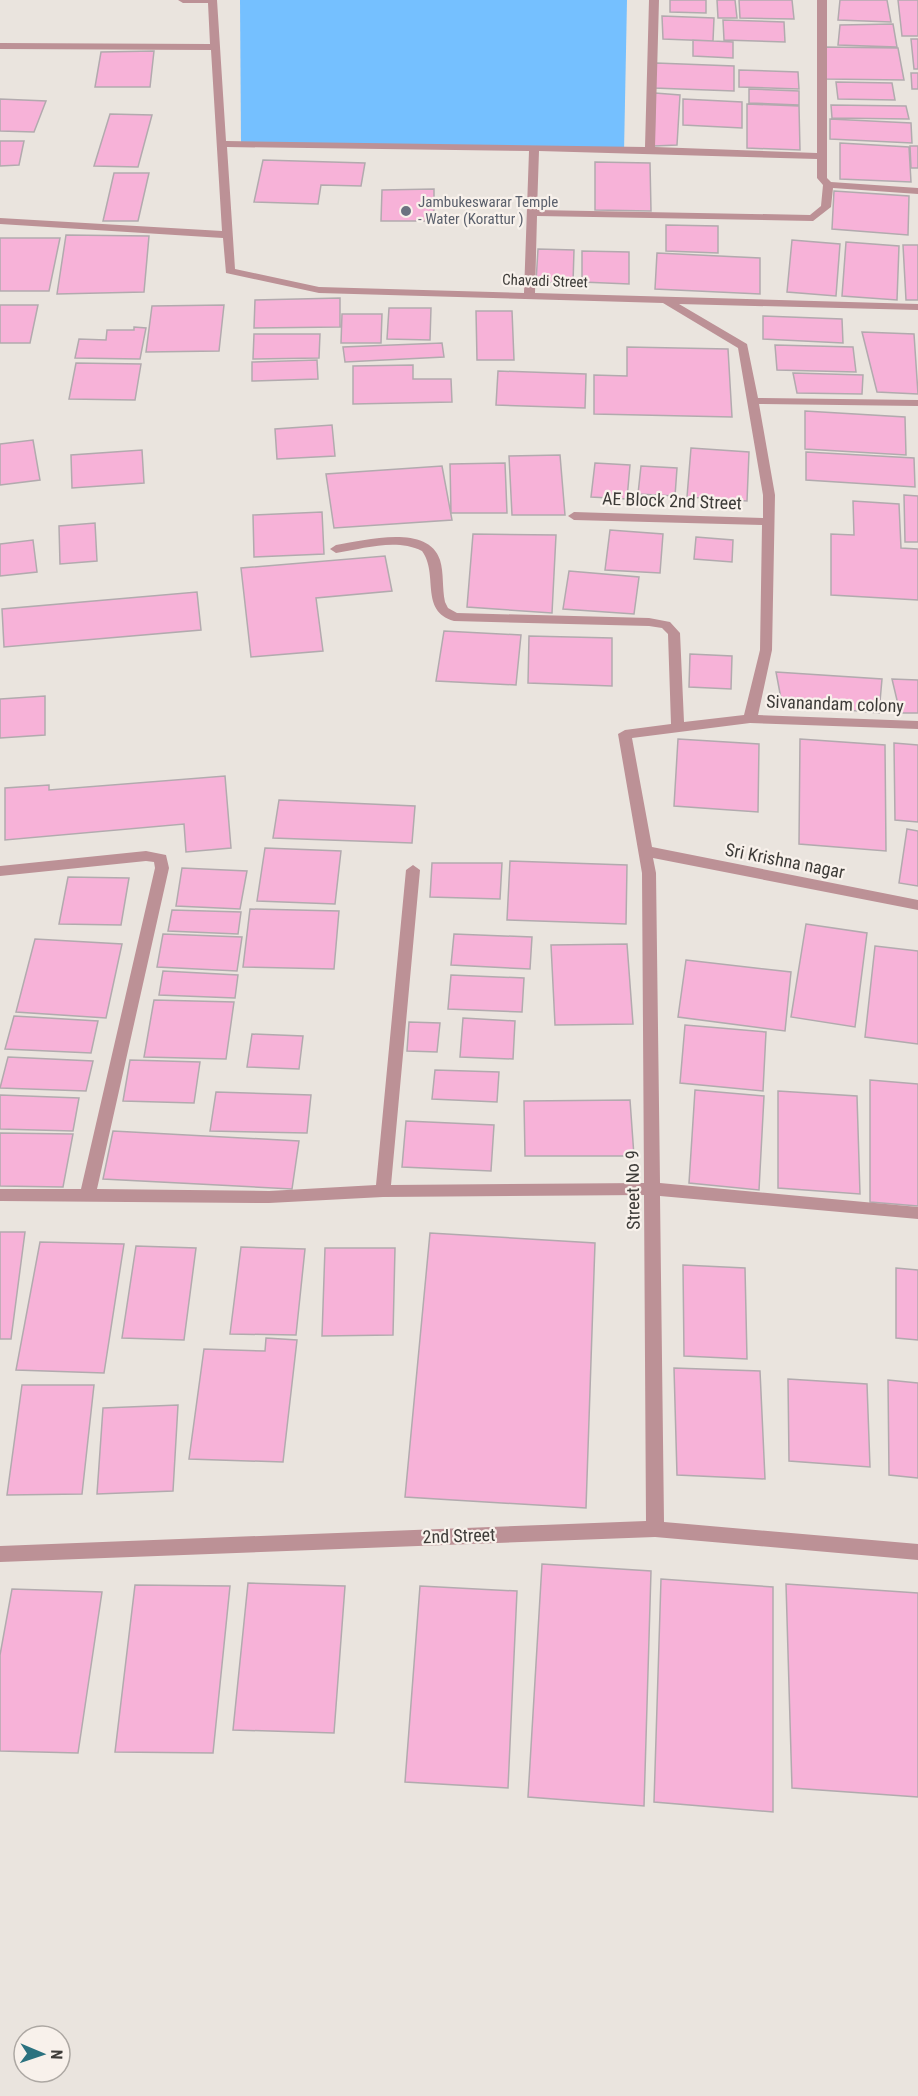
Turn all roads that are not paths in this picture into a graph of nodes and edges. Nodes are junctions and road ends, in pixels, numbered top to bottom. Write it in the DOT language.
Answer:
graph roads {
  1 [pos="183,0"];
  2 [pos="212,0"];
  3 [pos="654,0"];
  4 [pos="822,0"];
  5 [pos="0,46"];
  6 [pos="215,47"];
  7 [pos="222,144"];
  8 [pos="534,148"];
  9 [pos="650,150"];
  10 [pos="821,156"];
  11 [pos="828,185"];
  12 [pos="918,191"];
  13 [pos="532,213"];
  14 [pos="0,221"];
  15 [pos="228,235"];
  16 [pos="530,296"];
  17 [pos="665,300"];
  18 [pos="918,307"];
  19 [pos="753,400"];
  20 [pos="918,403"];
  21 [pos="574,516"];
  22 [pos="768,522"];
  23 [pos="336,549"];
  24 [pos="750,719"];
  25 [pos="918,724"];
  26 [pos="678,728"];
  27 [pos="645,851"];
  28 [pos="413,870"];
  29 [pos="0,871"];
  30 [pos="918,905"];
  31 [pos="652,1190"];
  32 [pos="383,1191"];
  33 [pos="88,1194"];
  34 [pos="0,1195"];
  35 [pos="918,1213"];
  36 [pos="655,1529"];
  37 [pos="918,1552"];
  38 [pos="0,1554"];
  1 -- 2 [label="street"];
  2 -- 6 [label="street, Chavadi Street"];
  3 -- 9 [label="street"];
  4 -- 10 [label="street"];
  5 -- 6 [label="street"];
  6 -- 7 [label="street, Chavadi Street"];
  7 -- 8 [label="street"];
  7 -- 15 [label="street, Chavadi Street"];
  8 -- 9 [label="street"];
  8 -- 13 [label="street"];
  9 -- 10 [label="street"];
  10 -- 11 [label="street"];
  11 -- 12 [label="street"];
  11 -- 13 [label="street"];
  13 -- 16 [label="street"];
  14 -- 15 [label="street"];
  15 -- 16 [label="street, Chavadi Street"];
  16 -- 17 [label="street, Chavadi Street"];
  17 -- 18 [label="street"];
  17 -- 19 [label="street, Chavadi Street"];
  19 -- 20 [label="street"];
  19 -- 22 [label="street, Chavadi Street"];
  21 -- 22 [label="street, AE Block 2nd Street"];
  22 -- 24 [label="street, Chavadi Street"];
  23 -- 26 [label="street"];
  24 -- 25 [label="street, Sivanandam colony"];
  24 -- 26 [label="street, Sivanandam colony"];
  26 -- 27 [label="street, Street No 9"];
  27 -- 30 [label="street, Sri Krishna nagar"];
  27 -- 31 [label="street, Street No 9"];
  28 -- 32 [label="street"];
  29 -- 33 [label="street"];
  31 -- 32 [label="street"];
  31 -- 35 [label="street"];
  31 -- 36 [label="street, Street No 9"];
  32 -- 33 [label="street"];
  33 -- 34 [label="street"];
  36 -- 37 [label="street, 2nd Street"];
  36 -- 38 [label="street, 2nd Street"];
}
